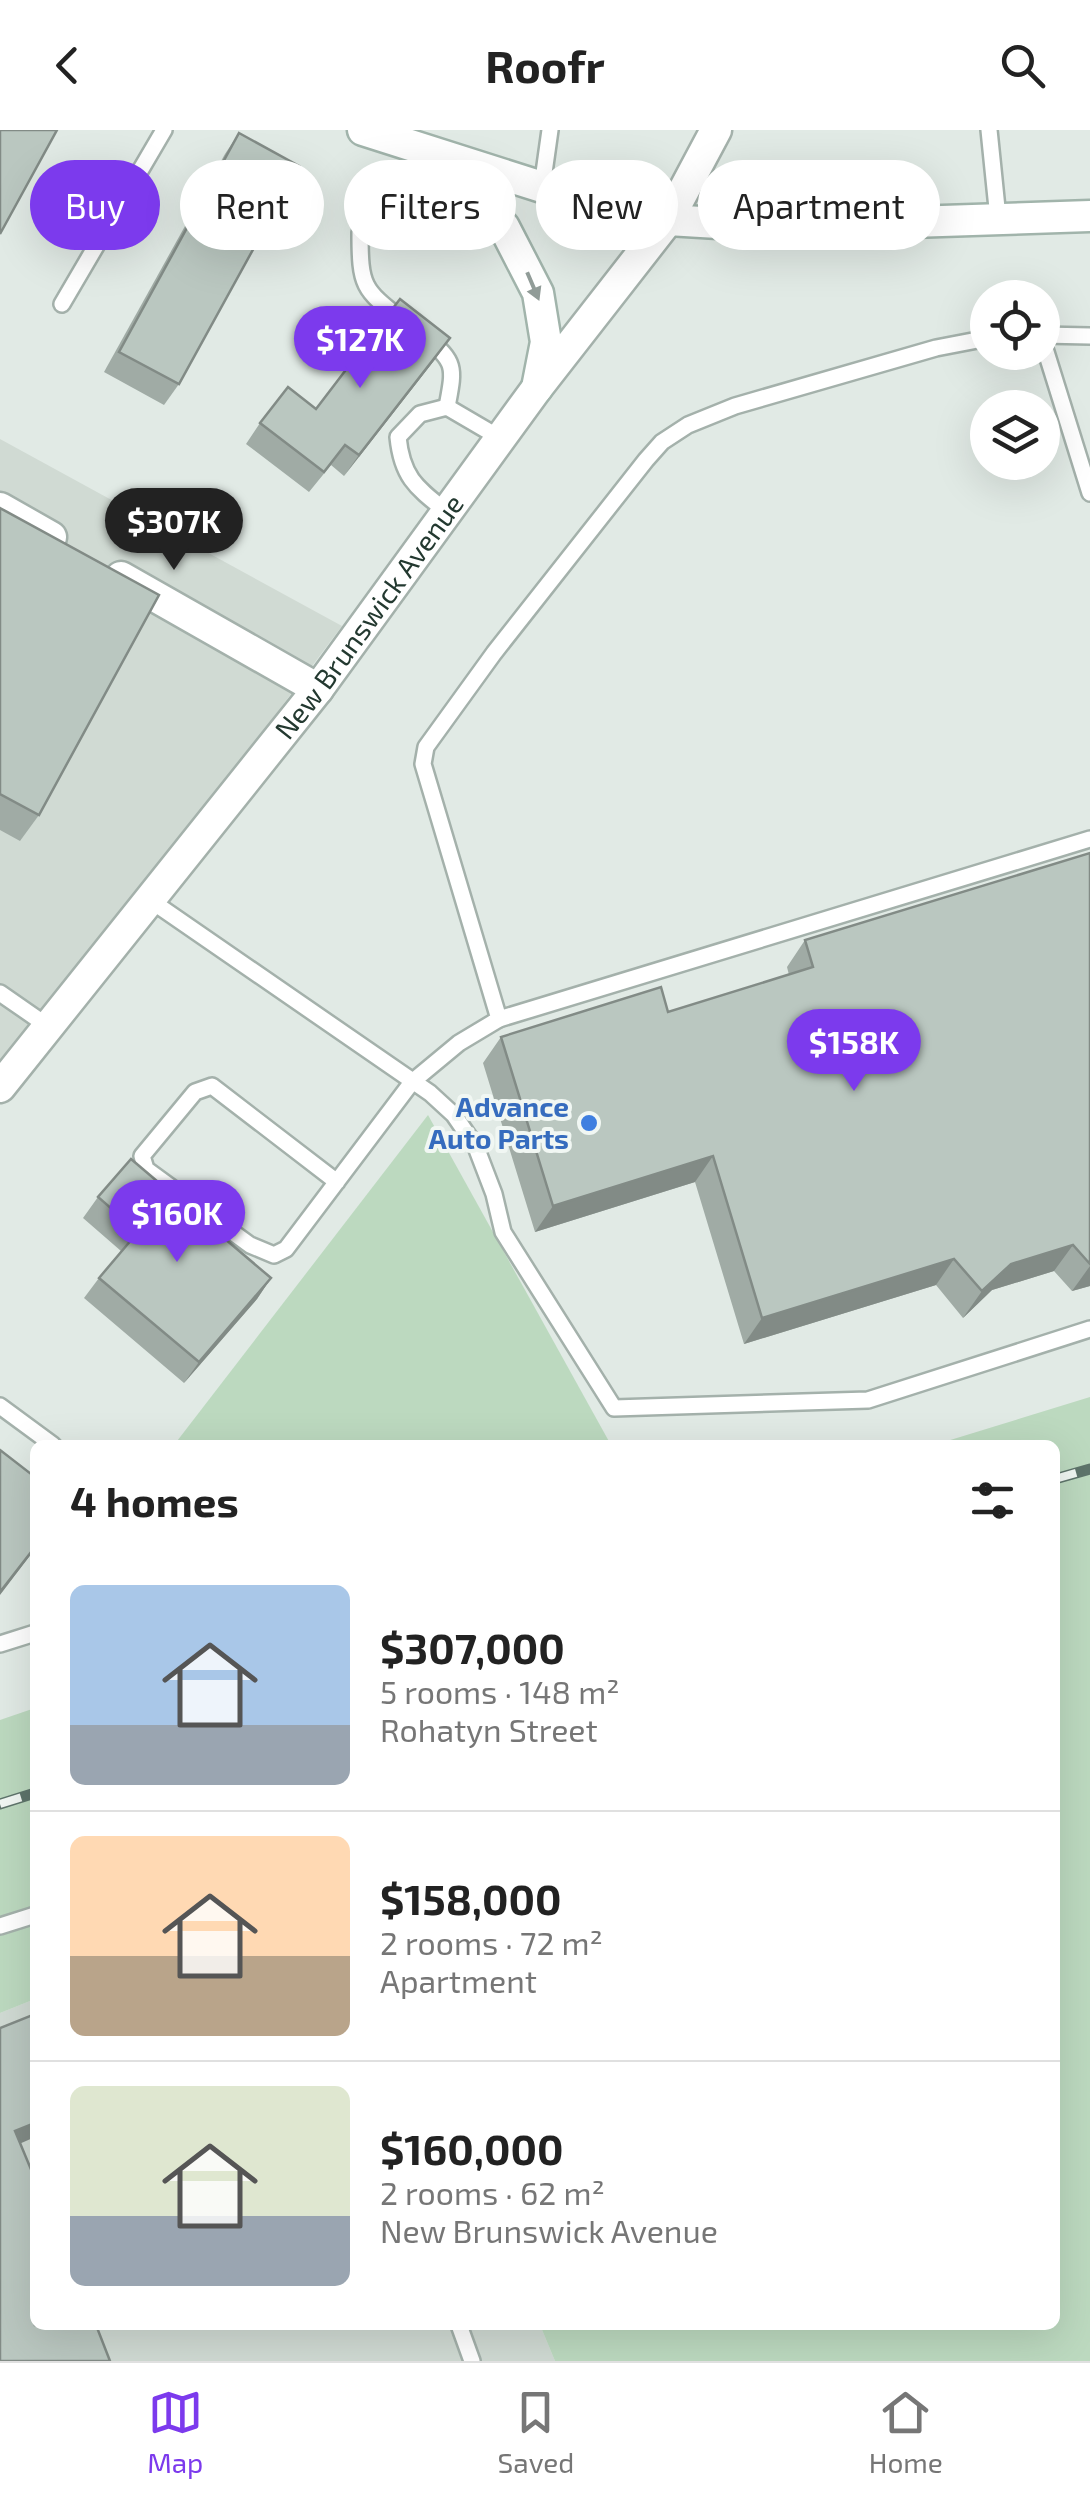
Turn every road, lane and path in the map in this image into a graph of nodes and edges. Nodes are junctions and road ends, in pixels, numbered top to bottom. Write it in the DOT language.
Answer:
graph roads {
  1 [pos="164,130"];
  2 [pos="363,130"];
  3 [pos="550,130"];
  4 [pos="716,130"];
  5 [pos="990,130"];
  6 [pos="432,154"];
  7 [pos="546,160"];
  8 [pos="536,185"];
  9 [pos="678,201"];
  10 [pos="1090,216"];
  11 [pos="998,218"];
  12 [pos="678,220"];
  13 [pos="644,250"];
  14 [pos="62,304"];
  15 [pos="1090,336"];
  16 [pos="1060,337"];
  17 [pos="970,341"];
  18 [pos="1052,370"];
  19 [pos="536,388"];
  20 [pos="447,406"];
  21 [pos="500,438"];
  22 [pos="1090,493"];
  23 [pos="0,508"];
  24 [pos="447,512"];
  25 [pos="318,689"];
  26 [pos="1090,840"];
  27 [pos="150,900"];
  28 [pos="0,993"];
  29 [pos="499,1018"];
  30 [pos="49,1027"];
  31 [pos="412,1082"];
  32 [pos="0,1088"];
  33 [pos="337,1182"];
  34 [pos="1090,1329"];
  35 [pos="0,1406"];
  36 [pos="46,1440"];
  37 [pos="30,1634"];
  38 [pos="0,1644"];
  39 [pos="30,1917"];
  40 [pos="0,1926"];
  41 [pos="461,2330"];
  42 [pos="472,2361"];
  1 -- 14 [label="lane"];
  2 -- 6 [label="street"];
  3 -- 7 [label="lane"];
  4 -- 9 [label="street, New Brunswick Avenue"];
  5 -- 11 [label="lane"];
  6 -- 8 [label="street"];
  6 -- 19 [label="street, one-way"];
  6 -- 20 [label="lane"];
  10 -- 11 [label="street"];
  11 -- 12 [label="street"];
  13 -- 19 [label="street, New Brunswick Avenue"];
  15 -- 16 [label="lane"];
  17 -- 29 [label="lane"];
  18 -- 22 [label="lane"];
  19 -- 21 [label="street, New Brunswick Avenue"];
  20 -- 21 [label="lane"];
  20 -- 24 [label="lane"];
  21 -- 24 [label="street, New Brunswick Avenue"];
  23 -- 25 [label="street"];
  24 -- 25 [label="street, New Brunswick Avenue"];
  25 -- 27 [label="street, New Brunswick Avenue"];
  26 -- 29 [label="lane"];
  27 -- 30 [label="street, New Brunswick Avenue"];
  27 -- 31 [label="lane"];
  28 -- 30 [label="lane"];
  29 -- 31 [label="lane"];
  30 -- 32 [label="street, New Brunswick Avenue"];
  31 -- 33 [label="lane"];
  31 -- 34 [label="lane"];
  33 -- 33 [label="lane"];
  35 -- 36 [label="lane"];
  37 -- 38 [label="lane"];
  39 -- 40 [label="lane"];
  41 -- 42 [label="lane"];
}
